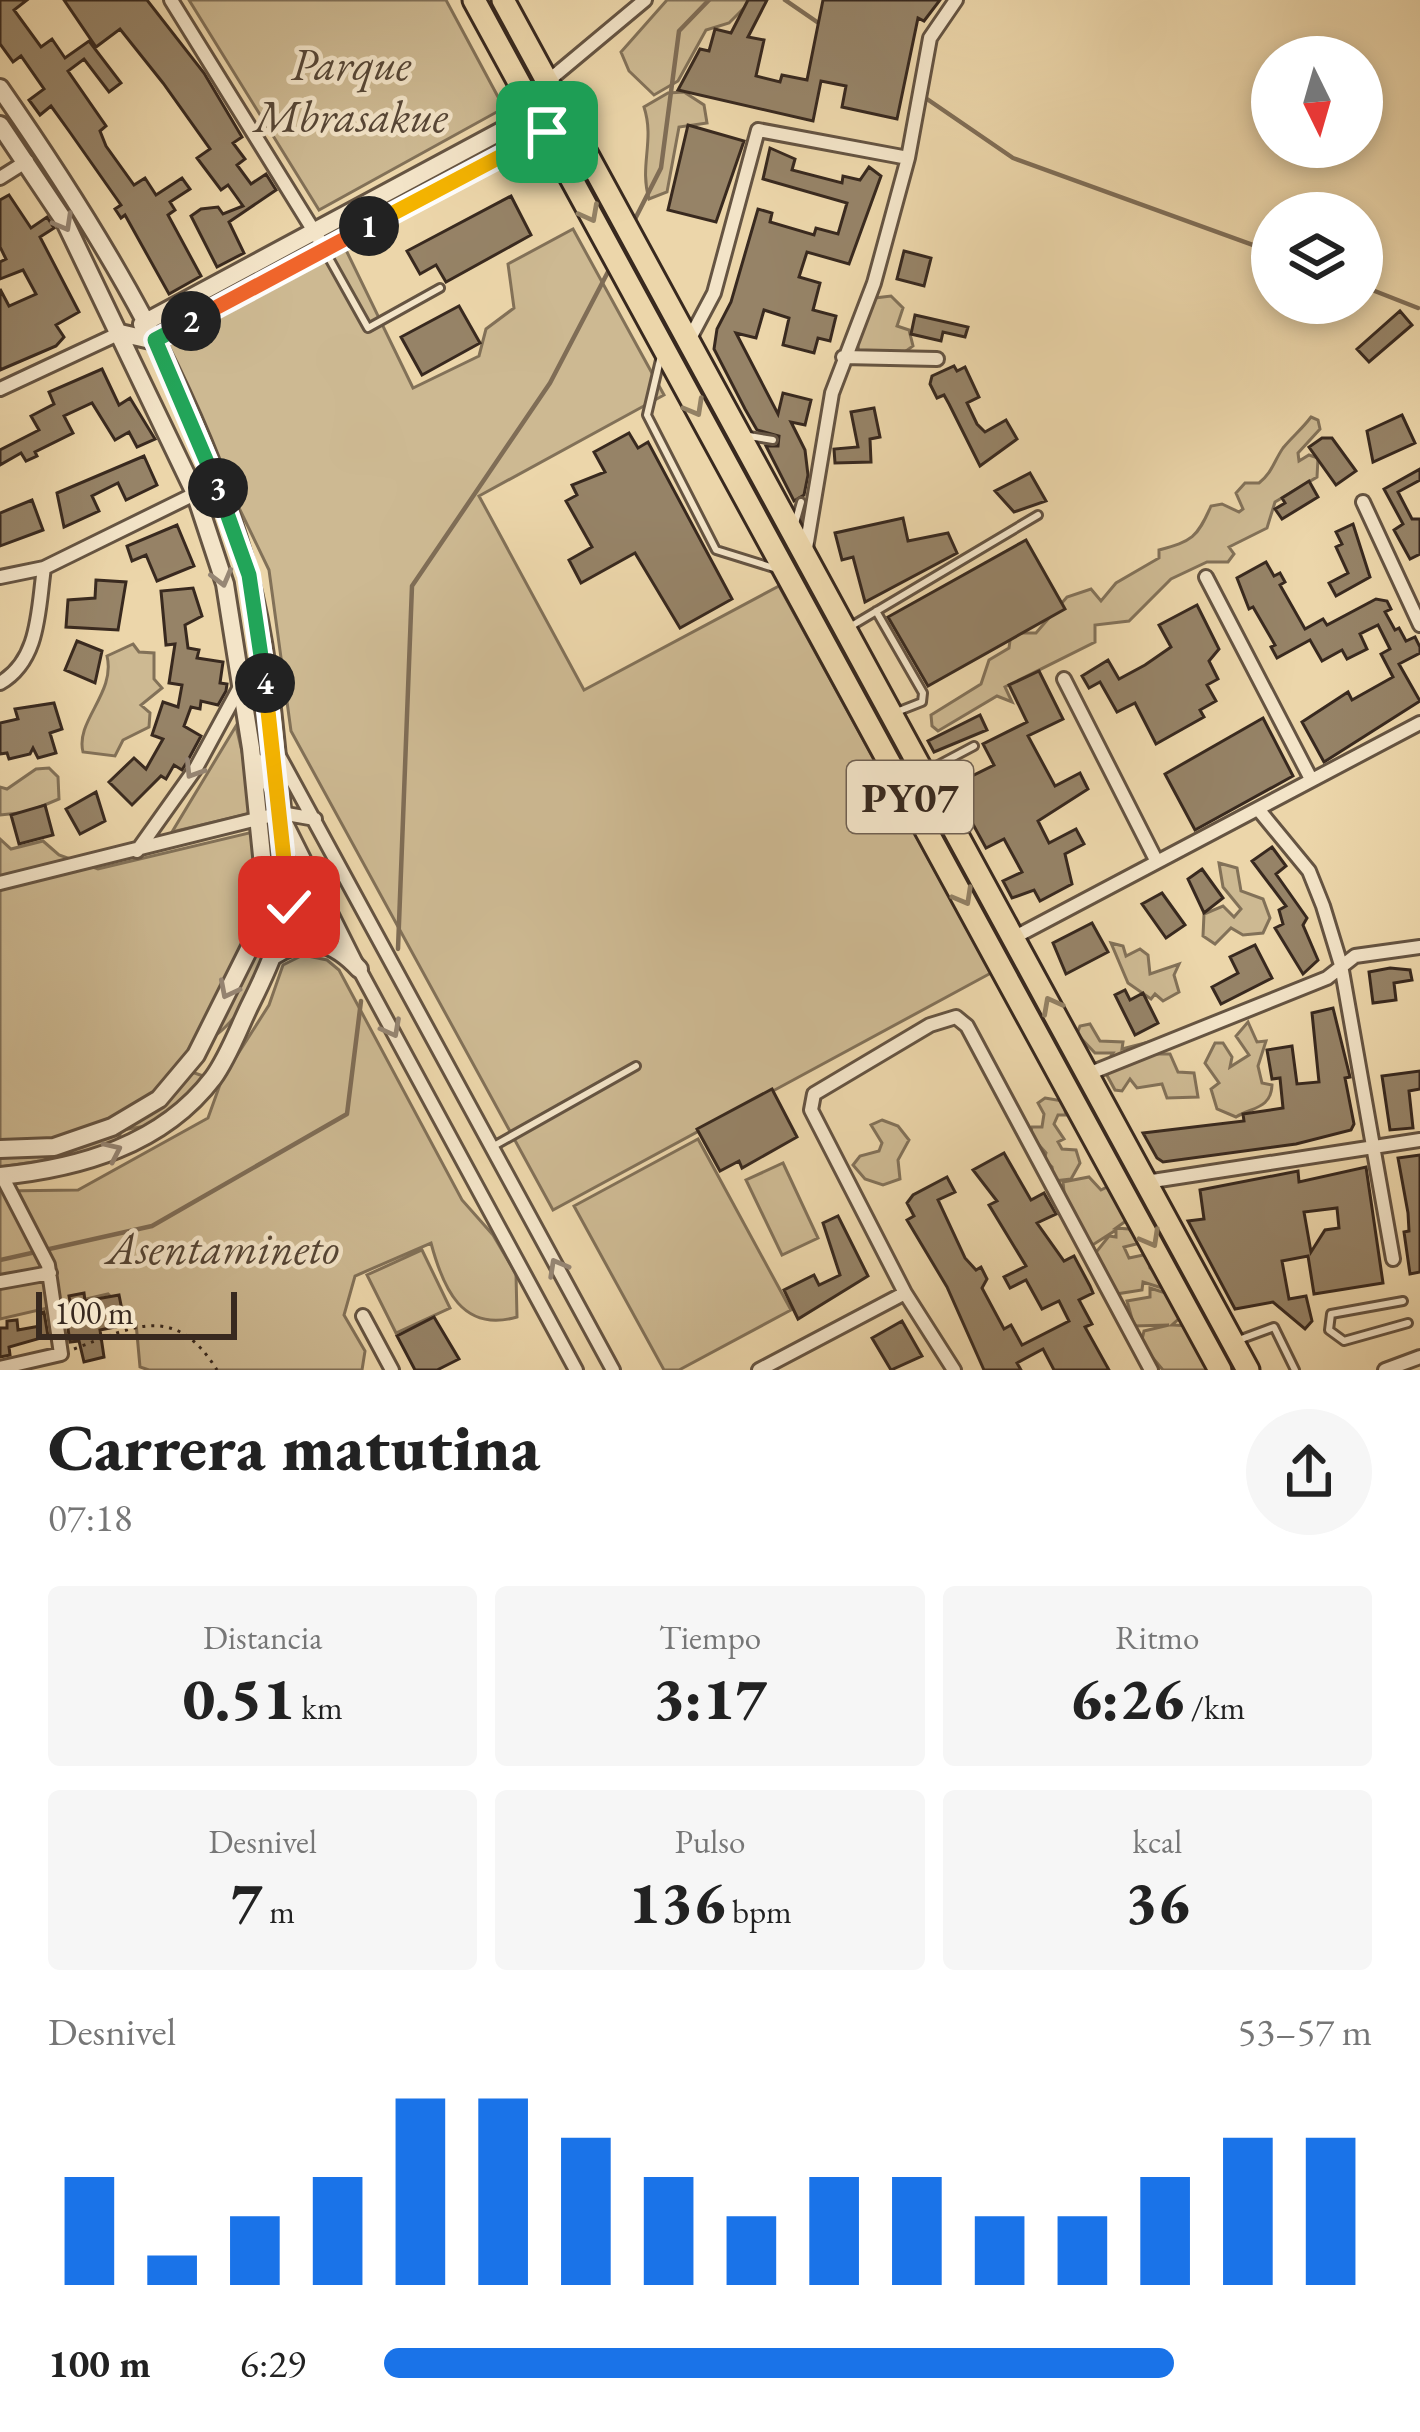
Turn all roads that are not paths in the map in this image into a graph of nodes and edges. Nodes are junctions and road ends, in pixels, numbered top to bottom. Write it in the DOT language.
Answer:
graph roads {
  1 [pos="171,0"];
  2 [pos="474,0"];
  3 [pos="503,0"];
  4 [pos="645,0"];
  5 [pos="956,0"];
  6 [pos="0,88"];
  7 [pos="559,100"];
  8 [pos="541,122"];
  9 [pos="0,125"];
  10 [pos="908,158"];
  11 [pos="27,161"];
  12 [pos="0,178"];
  13 [pos="314,231"];
  14 [pos="325,249"];
  15 [pos="440,288"];
  16 [pos="147,321"];
  17 [pos="120,333"];
  18 [pos="155,340"];
  19 [pos="688,342"];
  20 [pos="663,350"];
  21 [pos="843,357"];
  22 [pos="937,359"];
  23 [pos="0,389"];
  24 [pos="740,436"];
  25 [pos="772,440"];
  26 [pos="217,483"];
  27 [pos="195,493"];
  28 [pos="801,502"];
  29 [pos="1363,502"];
  30 [pos="1038,515"];
  31 [pos="791,530"];
  32 [pos="805,554"];
  33 [pos="44,568"];
  34 [pos="786,571"];
  35 [pos="0,578"];
  36 [pos="1206,578"];
  37 [pos="876,611"];
  38 [pos="1420,626"];
  39 [pos="845,630"];
  40 [pos="1064,679"];
  41 [pos="0,682"];
  42 [pos="242,684"];
  43 [pos="892,714"];
  44 [pos="1420,723"];
  45 [pos="974,746"];
  46 [pos="251,748"];
  47 [pos="275,749"];
  48 [pos="924,773"];
  49 [pos="1311,779"];
  50 [pos="1258,809"];
  51 [pos="281,812"];
  52 [pos="260,817"];
  53 [pos="315,819"];
  54 [pos="137,851"];
  55 [pos="1156,860"];
  56 [pos="0,883"];
  57 [pos="1015,937"];
  58 [pos="1420,947"];
  59 [pos="275,955"];
  60 [pos="389,959"];
  61 [pos="1341,965"];
  62 [pos="361,972"];
  63 [pos="636,1066"];
  64 [pos="1088,1074"];
  65 [pos="1420,1140"];
  66 [pos="492,1147"];
  67 [pos="0,1148"];
  68 [pos="1373,1148"];
  69 [pos="1,1176"];
  70 [pos="1146,1182"];
  71 [pos="1393,1259"];
  72 [pos="49,1269"];
  73 [pos="0,1282"];
  74 [pos="905,1293"];
  75 [pos="1403,1301"];
  76 [pos="363,1316"];
  77 [pos="1408,1323"];
  78 [pos="1241,1357"];
  79 [pos="1420,1357"];
  80 [pos="0,1367"];
  81 [pos="392,1370"];
  82 [pos="576,1370"];
  83 [pos="614,1370"];
  84 [pos="759,1370"];
  85 [pos="954,1370"];
  86 [pos="1151,1370"];
  87 [pos="1220,1370"];
  88 [pos="1294,1370"];
  89 [pos="1385,1370"];
  1 -- 13 [label="street"];
  2 -- 8 [label="main road, PY07"];
  3 -- 7 [label="main road, PY07"];
  4 -- 7 [label="street"];
  5 -- 10 [label="street"];
  6 -- 16 [label="street"];
  7 -- 8 [label="street"];
  7 -- 19 [label="main road, PY07"];
  8 -- 13 [label="street"];
  8 -- 14 [label="street"];
  8 -- 20 [label="main road, PY07, one-way"];
  9 -- 11 [label="street"];
  10 -- 19 [label="street"];
  10 -- 21 [label="street"];
  11 -- 12 [label="street"];
  11 -- 17 [label="street, one-way"];
  13 -- 14 [label="street"];
  13 -- 16 [label="street"];
  14 -- 15 [label="lane"];
  14 -- 18 [label="street"];
  16 -- 17 [label="street"];
  16 -- 18 [label="street"];
  17 -- 18 [label="street"];
  17 -- 23 [label="street"];
  17 -- 27 [label="street"];
  18 -- 26 [label="street"];
  19 -- 24 [label="main road, PY07"];
  20 -- 34 [label="main road, PY07, one-way"];
  20 -- 34 [label="lane"];
  21 -- 22 [label="street"];
  21 -- 32 [label="street"];
  24 -- 25 [label="lane"];
  24 -- 31 [label="main road, PY07"];
  26 -- 27 [label="street"];
  26 -- 47 [label="street"];
  27 -- 33 [label="street"];
  27 -- 42 [label="street, one-way"];
  28 -- 31 [label="lane"];
  29 -- 38 [label="street"];
  30 -- 37 [label="lane"];
  31 -- 32 [label="main road, PY07"];
  32 -- 39 [label="main road, PY07"];
  33 -- 35 [label="street"];
  33 -- 41 [label="street"];
  34 -- 87 [label="main road, PY07, one-way"];
  36 -- 49 [label="street"];
  37 -- 39 [label="lane"];
  37 -- 43 [label="lane"];
  39 -- 43 [label="main road, PY07"];
  40 -- 55 [label="street"];
  42 -- 46 [label="street"];
  42 -- 54 [label="street, one-way"];
  43 -- 48 [label="main road, PY07"];
  44 -- 49 [label="street"];
  45 -- 48 [label="lane"];
  46 -- 51 [label="street"];
  46 -- 52 [label="street"];
  47 -- 51 [label="street"];
  47 -- 53 [label="street"];
  48 -- 57 [label="main road, PY07"];
  49 -- 50 [label="street"];
  50 -- 55 [label="street"];
  50 -- 61 [label="street"];
  51 -- 52 [label="street"];
  51 -- 53 [label="street"];
  51 -- 59 [label="street"];
  51 -- 62 [label="street"];
  52 -- 54 [label="street"];
  52 -- 67 [label="street, one-way"];
  53 -- 60 [label="street"];
  54 -- 56 [label="street"];
  55 -- 57 [label="street"];
  64 -- 57 [label="main road, PY07, one-way"];
  58 -- 61 [label="street"];
  59 -- 62 [label="street"];
  69 -- 59 [label="street, one-way"];
  60 -- 62 [label="street"];
  60 -- 66 [label="street"];
  61 -- 64 [label="street"];
  61 -- 68 [label="street"];
  62 -- 82 [label="street, one-way"];
  63 -- 66 [label="lane"];
  64 -- 70 [label="main road, PY07"];
  65 -- 68 [label="street"];
  83 -- 66 [label="street, one-way"];
  68 -- 70 [label="street"];
  68 -- 71 [label="street"];
  69 -- 72 [label="street"];
  70 -- 78 [label="main road, PY07"];
  72 -- 73 [label="street"];
  72 -- 80 [label="street"];
  74 -- 84 [label="street"];
  74 -- 85 [label="street"];
  74 -- 86 [label="street"];
  75 -- 77 [label="lane"];
  76 -- 81 [label="street"];
  78 -- 87 [label="street"];
  78 -- 88 [label="lane"];
  79 -- 89 [label="street"];
}
